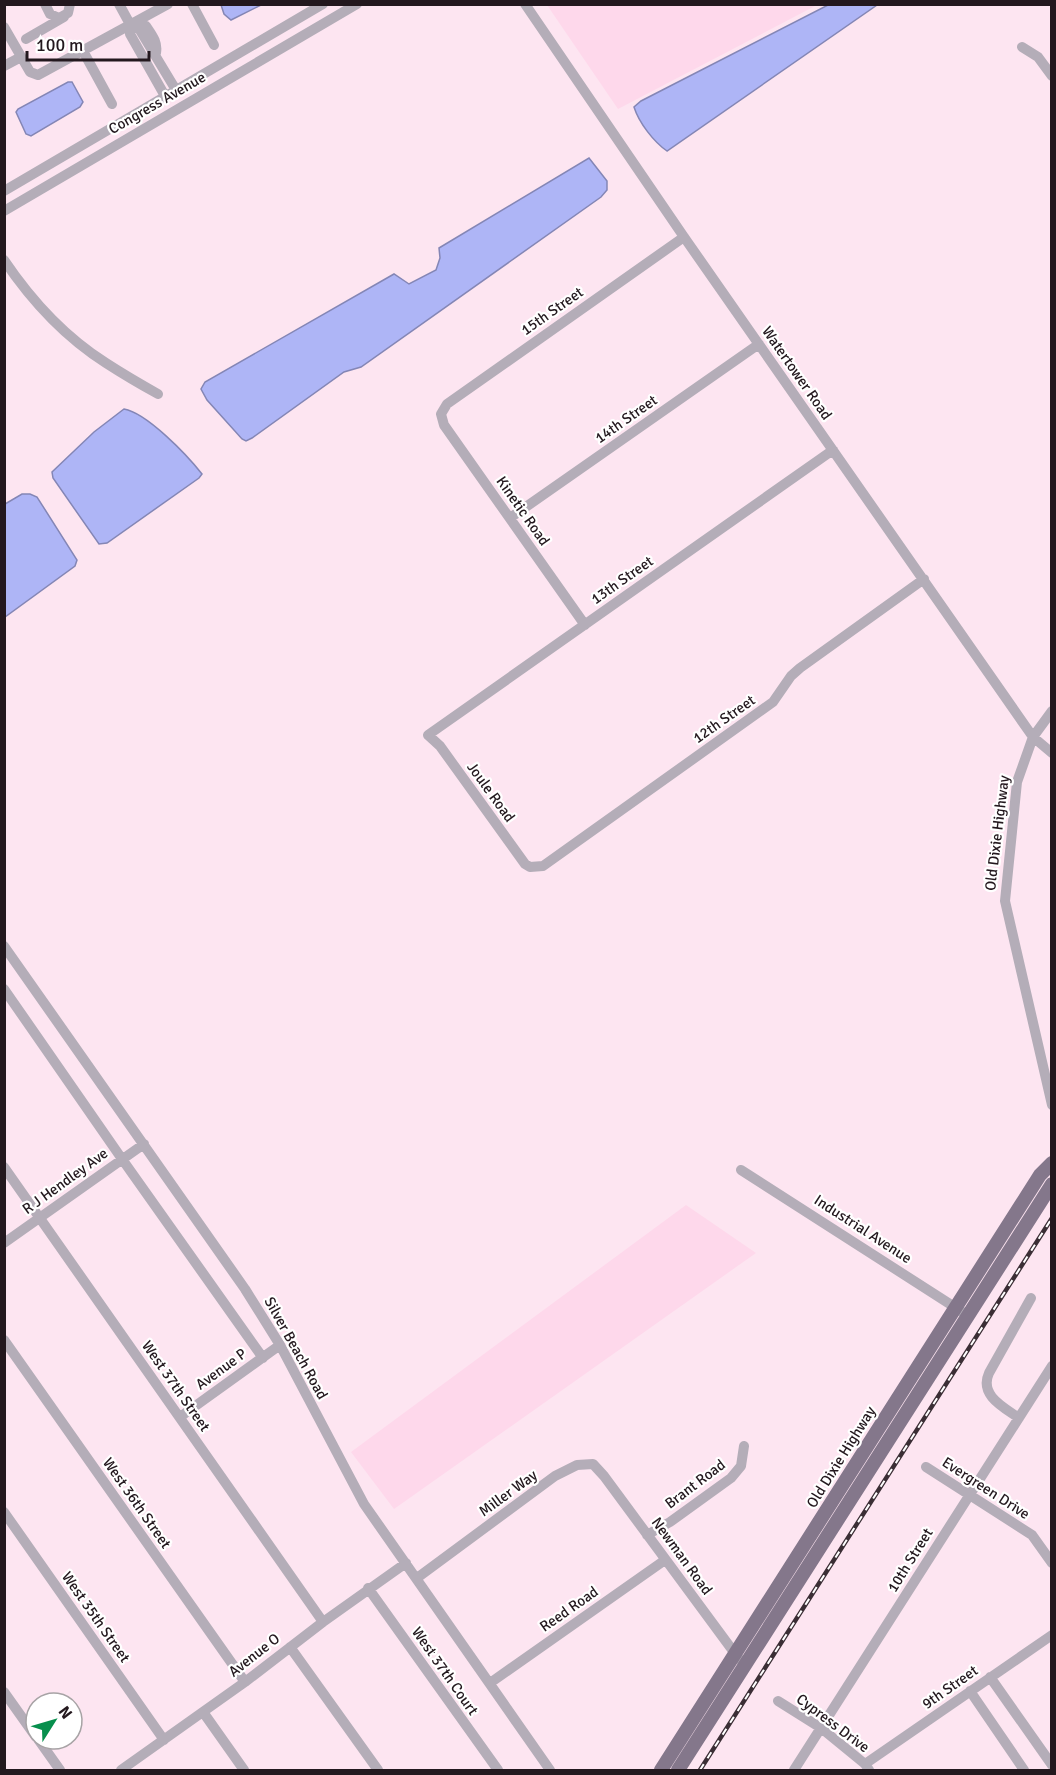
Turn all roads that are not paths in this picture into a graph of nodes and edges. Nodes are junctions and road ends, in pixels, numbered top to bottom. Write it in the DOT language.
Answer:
graph roads {
  1 [pos="45,4"];
  2 [pos="70,4"];
  3 [pos="119,4"];
  4 [pos="168,4"];
  5 [pos="192,4"];
  6 [pos="322,4"];
  7 [pos="357,4"];
  8 [pos="525,4"];
  9 [pos="64,16"];
  10 [pos="134,26"];
  11 [pos="4,27"];
  12 [pos="26,39"];
  13 [pos="214,45"];
  14 [pos="1022,47"];
  15 [pos="83,51"];
  16 [pos="21,57"];
  17 [pos="4,66"];
  18 [pos="1052,76"];
  19 [pos="176,90"];
  20 [pos="165,96"];
  21 [pos="112,104"];
  22 [pos="4,191"];
  23 [pos="4,211"];
  24 [pos="684,237"];
  25 [pos="4,260"];
  26 [pos="759,344"];
  27 [pos="158,394"];
  28 [pos="441,414"];
  29 [pos="833,450"];
  30 [pos="510,518"];
  31 [pos="924,579"];
  32 [pos="585,625"];
  33 [pos="1052,711"];
  34 [pos="428,735"];
  35 [pos="1033,737"];
  36 [pos="1052,753"];
  37 [pos="530,867"];
  38 [pos="4,946"];
  39 [pos="4,989"];
  40 [pos="1052,1105"];
  41 [pos="144,1144"];
  42 [pos="122,1159"];
  43 [pos="1052,1163"];
  44 [pos="4,1167"];
  45 [pos="741,1170"];
  46 [pos="1052,1184"];
  47 [pos="40,1218"];
  48 [pos="4,1243"];
  49 [pos="1031,1298"];
  50 [pos="955,1306"];
  51 [pos="967,1315"];
  52 [pos="4,1340"];
  53 [pos="280,1345"];
  54 [pos="263,1358"];
  55 [pos="1051,1367"];
  56 [pos="180,1417"];
  57 [pos="1019,1418"];
  58 [pos="744,1446"];
  59 [pos="593,1464"];
  60 [pos="926,1467"];
  61 [pos="969,1495"];
  62 [pos="4,1512"];
  63 [pos="647,1535"];
  64 [pos="664,1560"];
  65 [pos="406,1563"];
  66 [pos="1052,1563"];
  67 [pos="417,1578"];
  68 [pos="368,1588"];
  69 [pos="323,1622"];
  70 [pos="1052,1635"];
  71 [pos="290,1647"];
  72 [pos="735,1654"];
  73 [pos="744,1666"];
  74 [pos="990,1677"];
  75 [pos="245,1682"];
  76 [pos="490,1683"];
  77 [pos="970,1691"];
  78 [pos="4,1692"];
  79 [pos="778,1701"];
  80 [pos="203,1712"];
  81 [pos="24,1720"];
  82 [pos="821,1728"];
  83 [pos="164,1740"];
  84 [pos="46,1751"];
  85 [pos="1052,1765"];
  86 [pos="867,1767"];
  87 [pos="126,1769"];
  88 [pos="60,1770"];
  89 [pos="244,1770"];
  90 [pos="378,1770"];
  91 [pos="498,1770"];
  92 [pos="550,1770"];
  93 [pos="661,1770"];
  94 [pos="678,1770"];
  95 [pos="794,1770"];
  96 [pos="1023,1770"];
  1 -- 9 [label="street"];
  2 -- 9 [label="street"];
  3 -- 10 [label="street"];
  4 -- 10 [label="street"];
  5 -- 13 [label="street"];
  6 -- 19 [label="street, Congress Avenue"];
  7 -- 23 [label="street, Congress Avenue"];
  8 -- 24 [label="street, Watertower Road"];
  9 -- 12 [label="street"];
  10 -- 15 [label="street"];
  10 -- 19 [label="street"];
  10 -- 20 [label="street"];
  11 -- 16 [label="street"];
  14 -- 18 [label="street"];
  15 -- 16 [label="street"];
  15 -- 21 [label="street"];
  16 -- 17 [label="street"];
  19 -- 20 [label="street, Congress Avenue"];
  20 -- 22 [label="street, Congress Avenue"];
  24 -- 26 [label="street, Watertower Road"];
  24 -- 28 [label="street, 15th Street"];
  25 -- 27 [label="street"];
  26 -- 29 [label="street, Watertower Road"];
  26 -- 30 [label="street, 14th Street"];
  28 -- 30 [label="street, Kinetic Road"];
  29 -- 31 [label="street, Watertower Road"];
  29 -- 32 [label="street, 13th Street"];
  30 -- 32 [label="street, Kinetic Road"];
  31 -- 35 [label="street, Watertower Road"];
  31 -- 37 [label="street, 12th Street"];
  32 -- 34 [label="street, 13th Street"];
  33 -- 35 [label="street, Old Dixie Highway"];
  34 -- 37 [label="street, Joule Road"];
  35 -- 36 [label="street, Watertower Road"];
  35 -- 40 [label="street, Old Dixie Highway"];
  38 -- 41 [label="street, Silver Beach Road"];
  39 -- 42 [label="street"];
  41 -- 42 [label="street, R J Hendley Ave"];
  41 -- 53 [label="street, Silver Beach Road"];
  42 -- 47 [label="street, R J Hendley Ave"];
  42 -- 54 [label="street"];
  43 -- 50 [label="main road, Old Dixie Highway"];
  44 -- 47 [label="street, West 37th Street"];
  45 -- 50 [label="street, Industrial Avenue"];
  46 -- 51 [label="main road, Old Dixie Highway"];
  47 -- 48 [label="street, R J Hendley Ave"];
  47 -- 56 [label="street, West 37th Street"];
  49 -- 57 [label="street"];
  50 -- 51 [label="street, Industrial Avenue"];
  50 -- 72 [label="main road, Old Dixie Highway"];
  51 -- 73 [label="main road, Old Dixie Highway"];
  52 -- 75 [label="street, West 36th Street"];
  53 -- 54 [label="street, Avenue P"];
  53 -- 65 [label="street, Silver Beach Road"];
  54 -- 56 [label="street, Avenue P"];
  55 -- 57 [label="street, 10th Street"];
  56 -- 69 [label="street, West 37th Street"];
  57 -- 61 [label="street, 10th Street"];
  58 -- 63 [label="street, Brant Road"];
  59 -- 63 [label="street, Newman Road"];
  59 -- 67 [label="street, Miller Way"];
  60 -- 61 [label="street, Evergreen Drive"];
  61 -- 66 [label="street, Evergreen Drive"];
  61 -- 82 [label="street, 10th Street"];
  62 -- 83 [label="street, West 35th Street"];
  63 -- 64 [label="street, Newman Road"];
  64 -- 72 [label="street, Newman Road"];
  64 -- 76 [label="street, Reed Road"];
  65 -- 67 [label="street, Silver Beach Road"];
  65 -- 68 [label="street, Avenue O"];
  67 -- 76 [label="street, Silver Beach Road"];
  68 -- 69 [label="street, Avenue O"];
  68 -- 91 [label="street, West 37th Court"];
  69 -- 71 [label="street, Avenue O"];
  70 -- 74 [label="street, 9th Street"];
  71 -- 75 [label="street, Avenue O"];
  71 -- 90 [label="street"];
  72 -- 73 [label="street, Newman Road"];
  72 -- 93 [label="main road, Old Dixie Highway"];
  73 -- 94 [label="main road, Old Dixie Highway"];
  74 -- 77 [label="street, 9th Street"];
  74 -- 85 [label="street"];
  75 -- 80 [label="street, Avenue O"];
  76 -- 92 [label="street, Silver Beach Road"];
  77 -- 86 [label="street, 9th Street"];
  77 -- 96 [label="street"];
  78 -- 81 [label="street"];
  79 -- 82 [label="street, Cypress Drive"];
  80 -- 83 [label="street, Avenue O"];
  80 -- 89 [label="street"];
  82 -- 86 [label="street, Cypress Drive"];
  82 -- 95 [label="street, 10th Street"];
  83 -- 87 [label="street, Avenue O"];
  84 -- 88 [label="street"];
}
